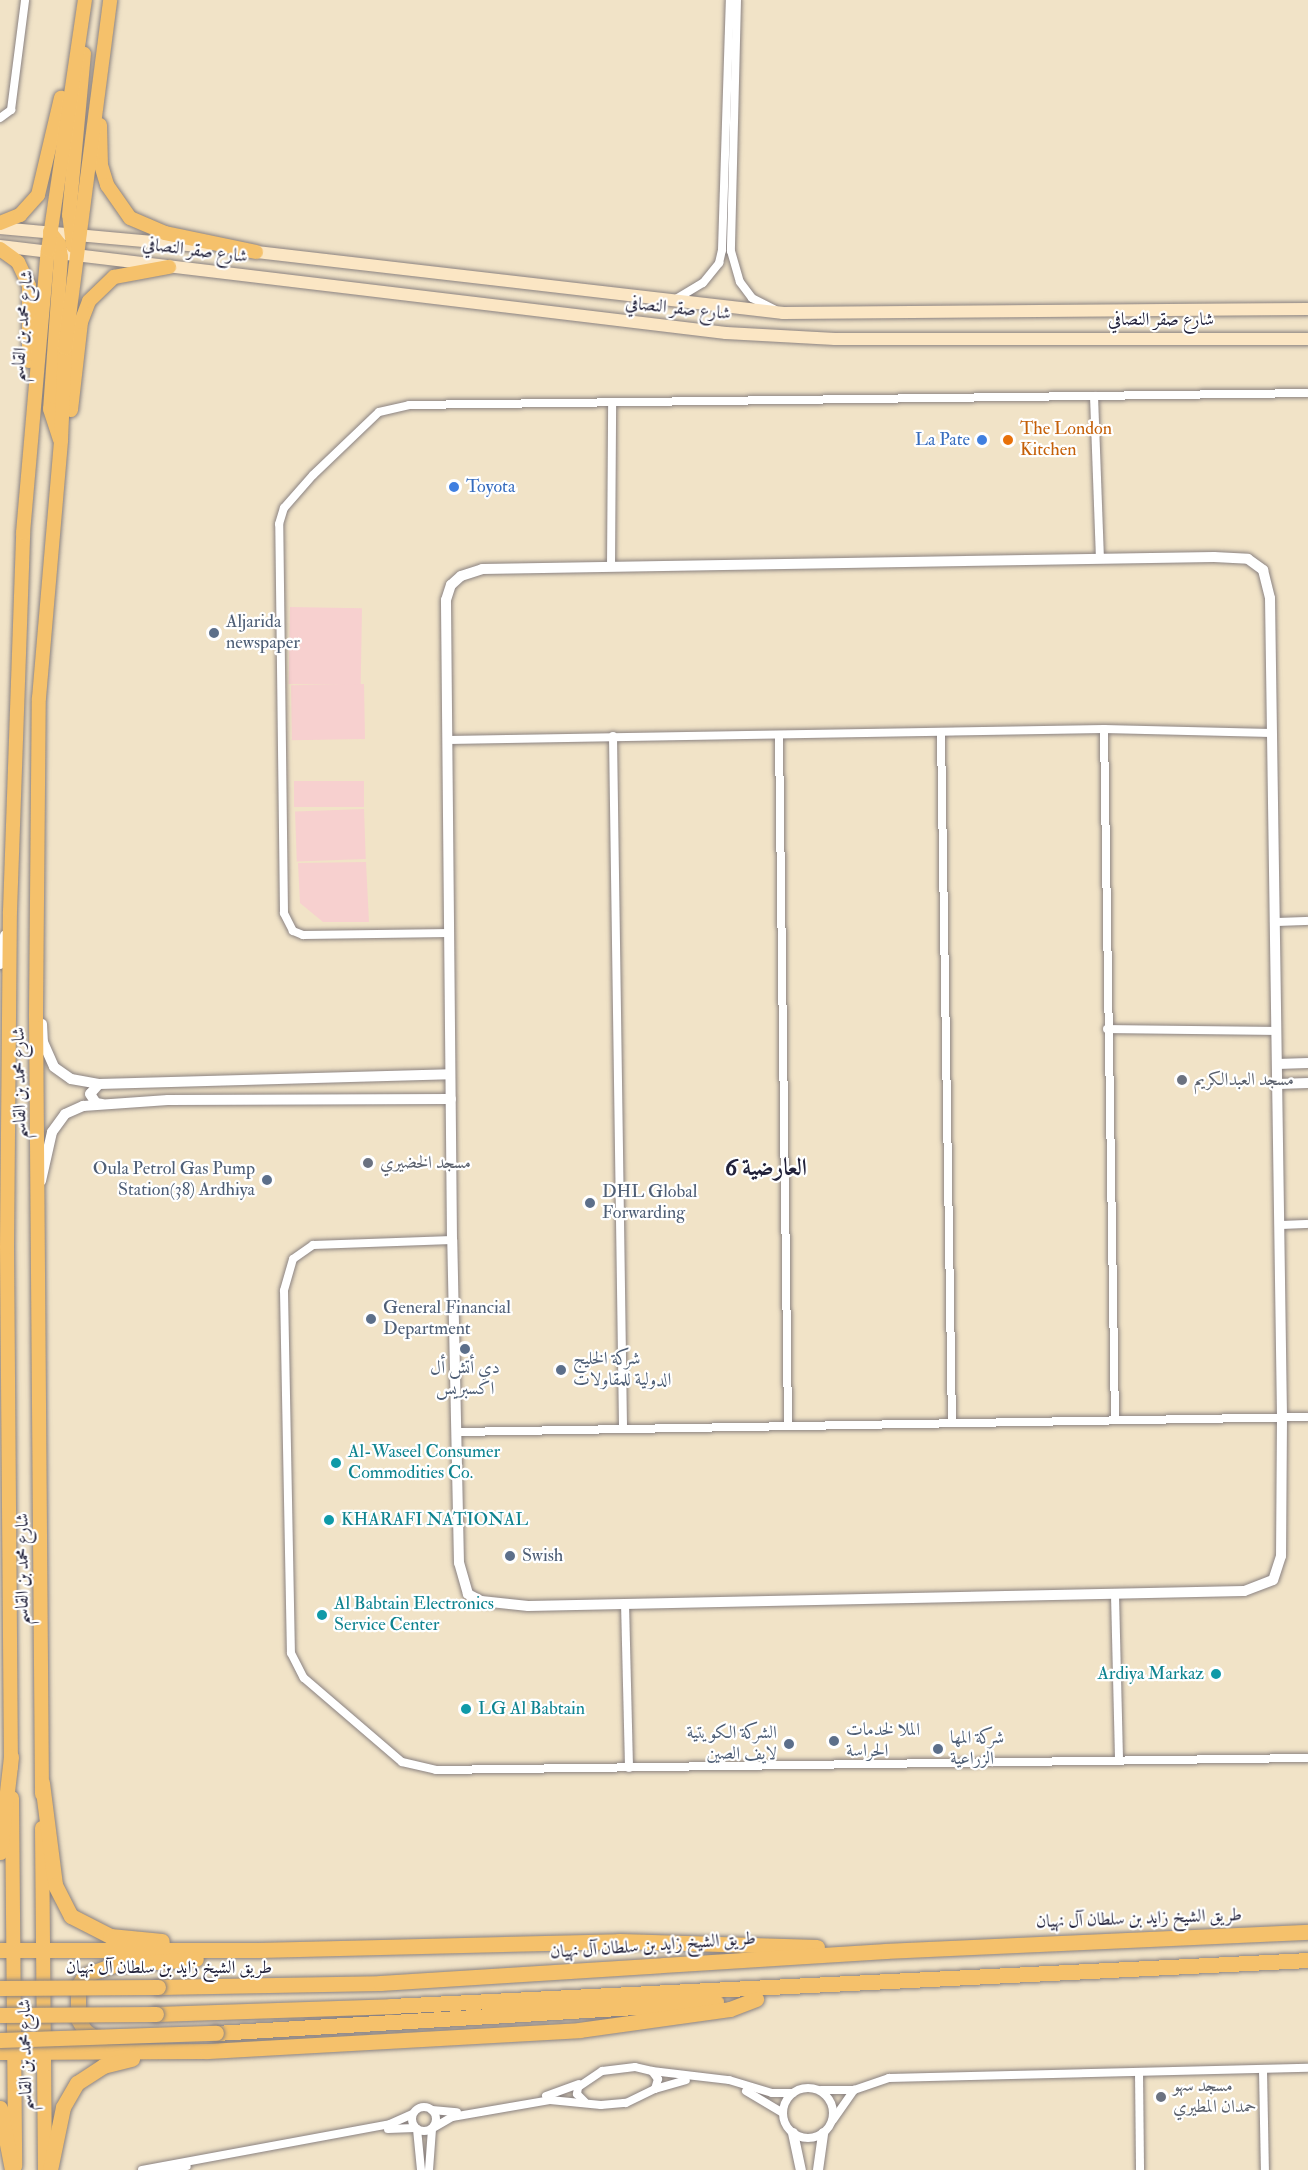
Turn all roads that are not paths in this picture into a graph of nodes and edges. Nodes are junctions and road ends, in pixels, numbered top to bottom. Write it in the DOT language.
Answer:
graph roads {
  1 [pos="25,0"];
  2 [pos="85,0"];
  3 [pos="110,0"];
  4 [pos="729,0"];
  5 [pos="737,0"];
  6 [pos="80,31"];
  7 [pos="105,36"];
  8 [pos="72,78"];
  9 [pos="0,118"];
  10 [pos="0,223"];
  11 [pos="0,228"];
  12 [pos="50,232"];
  13 [pos="74,234"];
  14 [pos="0,248"];
  15 [pos="54,251"];
  16 [pos="256,252"];
  17 [pos="76,254"];
  18 [pos="169,267"];
  19 [pos="667,302"];
  20 [pos="1308,309"];
  21 [pos="783,313"];
  22 [pos="1308,339"];
  23 [pos="1308,393"];
  24 [pos="1094,396"];
  25 [pos="612,404"];
  26 [pos="31,424"];
  27 [pos="61,440"];
  28 [pos="22,533"];
  29 [pos="1100,559"];
  30 [pos="611,567"];
  31 [pos="39,698"];
  32 [pos="1104,729"];
  33 [pos="1271,732"];
  34 [pos="940,733"];
  35 [pos="613,736"];
  36 [pos="778,736"];
  37 [pos="448,740"];
  38 [pos="36,812"];
  39 [pos="10,911"];
  40 [pos="1308,921"];
  41 [pos="1274,922"];
  42 [pos="450,933"];
  43 [pos="0,964"];
  44 [pos="1107,1029"];
  45 [pos="1276,1031"];
  46 [pos="1308,1063"];
  47 [pos="1277,1064"];
  48 [pos="450,1074"];
  49 [pos="1308,1083"];
  50 [pos="99,1084"];
  51 [pos="1278,1084"];
  52 [pos="451,1099"];
  53 [pos="102,1104"];
  54 [pos="40,1184"];
  55 [pos="1308,1224"];
  56 [pos="1279,1225"];
  57 [pos="452,1240"];
  58 [pos="0,1312"];
  59 [pos="7,1362"];
  60 [pos="1282,1417"];
  61 [pos="1308,1417"];
  62 [pos="1115,1420"];
  63 [pos="952,1423"];
  64 [pos="788,1426"];
  65 [pos="623,1429"];
  66 [pos="457,1432"];
  67 [pos="1115,1595"];
  68 [pos="625,1604"];
  69 [pos="11,1758"];
  70 [pos="1308,1758"];
  71 [pos="1119,1761"];
  72 [pos="629,1768"];
  73 [pos="42,1783"];
  74 [pos="0,1852"];
  75 [pos="1308,1932"];
  76 [pos="7,1950"];
  77 [pos="42,1950"];
  78 [pos="258,1950"];
  79 [pos="886,1951"];
  80 [pos="1304,1961"];
  81 [pos="800,1985"];
  82 [pos="0,1989"];
  83 [pos="756,1999"];
  84 [pos="0,2015"];
  85 [pos="0,2040"];
  86 [pos="207,2051"];
  87 [pos="8,2052"];
  88 [pos="44,2052"];
  89 [pos="135,2052"];
  90 [pos="1308,2068"];
  91 [pos="1263,2070"];
  92 [pos="652,2071"];
  93 [pos="1139,2072"];
  94 [pos="580,2084"];
  95 [pos="655,2089"];
  96 [pos="819,2090"];
  97 [pos="854,2090"];
  98 [pos="793,2093"];
  99 [pos="585,2102"];
  100 [pos="0,2108"];
  101 [pos="432,2110"];
  102 [pos="412,2114"];
  103 [pos="783,2114"];
  104 [pos="833,2120"];
  105 [pos="432,2128"];
  106 [pos="416,2129"];
  107 [pos="793,2133"];
  108 [pos="823,2133"];
  109 [pos="14,2170"];
  110 [pos="45,2170"];
  111 [pos="50,2170"];
  112 [pos="142,2170"];
  113 [pos="167,2170"];
  114 [pos="421,2170"];
  115 [pos="429,2170"];
  116 [pos="801,2170"];
  117 [pos="818,2170"];
  118 [pos="1140,2170"];
  119 [pos="1265,2170"];
  1 -- 9 [label="street"];
  2 -- 6 [label="main road"];
  3 -- 7 [label="main road"];
  4 -- 19 [label="street"];
  5 -- 21 [label="street"];
  6 -- 8 [label="main road"];
  6 -- 13 [label="main road"];
  7 -- 13 [label="main road"];
  7 -- 16 [label="main road"];
  8 -- 10 [label="main road"];
  8 -- 12 [label="main road"];
  11 -- 12 [label="main road, شارع صقر النصافي"];
  12 -- 13 [label="main road, شارع صقر النصافي"];
  12 -- 15 [label="main road"];
  13 -- 16 [label="main road, شارع صقر النصافي"];
  13 -- 17 [label="main road"];
  14 -- 15 [label="main road, شارع صقر النصافي"];
  14 -- 26 [label="main road"];
  15 -- 17 [label="main road, شارع صقر النصافي"];
  15 -- 26 [label="main road, شارع محمد بن القاسم"];
  15 -- 27 [label="main road"];
  16 -- 19 [label="main road, شارع صقر النصافي"];
  17 -- 18 [label="main road, شارع صقر النصافي"];
  17 -- 27 [label="main road, شارع محمد بن القاسم"];
  18 -- 22 [label="main road, شارع صقر النصافي"];
  18 -- 27 [label="main road"];
  19 -- 21 [label="main road, شارع صقر النصافي"];
  20 -- 21 [label="main road, شارع صقر النصافي"];
  23 -- 24 [label="street"];
  24 -- 25 [label="street"];
  24 -- 29 [label="street"];
  25 -- 30 [label="street"];
  25 -- 42 [label="street"];
  26 -- 28 [label="main road, شارع محمد بن القاسم"];
  27 -- 31 [label="main road, شارع محمد بن القاسم"];
  28 -- 31 [label="main road"];
  28 -- 39 [label="main road, شارع محمد بن القاسم"];
  29 -- 30 [label="street"];
  29 -- 33 [label="street"];
  30 -- 37 [label="street"];
  31 -- 38 [label="main road, شارع محمد بن القاسم"];
  32 -- 33 [label="street"];
  32 -- 34 [label="street"];
  32 -- 44 [label="street"];
  33 -- 41 [label="street"];
  34 -- 36 [label="street"];
  34 -- 63 [label="street"];
  35 -- 36 [label="street"];
  35 -- 37 [label="street"];
  35 -- 65 [label="street"];
  36 -- 64 [label="street"];
  37 -- 42 [label="street"];
  38 -- 50 [label="street"];
  38 -- 54 [label="main road, شارع محمد بن القاسم"];
  39 -- 43 [label="street"];
  39 -- 59 [label="main road, شارع محمد بن القاسم"];
  40 -- 41 [label="street"];
  41 -- 45 [label="street"];
  42 -- 48 [label="street"];
  44 -- 45 [label="street"];
  44 -- 62 [label="street"];
  45 -- 47 [label="street"];
  46 -- 47 [label="street"];
  47 -- 51 [label="street"];
  48 -- 50 [label="street"];
  48 -- 52 [label="street"];
  49 -- 51 [label="street"];
  50 -- 53 [label="street"];
  51 -- 56 [label="street"];
  52 -- 53 [label="street"];
  52 -- 57 [label="street"];
  53 -- 54 [label="street"];
  54 -- 73 [label="main road, شارع محمد بن القاسم"];
  55 -- 56 [label="street"];
  56 -- 60 [label="street"];
  57 -- 66 [label="street"];
  57 -- 72 [label="street"];
  58 -- 59 [label="street"];
  59 -- 69 [label="main road, شارع محمد بن القاسم"];
  60 -- 61 [label="street"];
  60 -- 62 [label="street"];
  60 -- 67 [label="street"];
  62 -- 63 [label="street"];
  63 -- 64 [label="street"];
  64 -- 65 [label="street"];
  65 -- 66 [label="street"];
  66 -- 68 [label="street"];
  67 -- 68 [label="street"];
  67 -- 71 [label="street"];
  68 -- 72 [label="street"];
  69 -- 74 [label="highway"];
  69 -- 76 [label="main road, شارع محمد بن القاسم"];
  70 -- 71 [label="street"];
  71 -- 72 [label="street"];
  73 -- 77 [label="main road, شارع محمد بن القاسم"];
  73 -- 78 [label="highway"];
  75 -- 79 [label="highway, طريق الشيخ زايد بن سلطان آل نهيان"];
  76 -- 77 [label="highway"];
  76 -- 87 [label="main road, شارع محمد بن القاسم"];
  77 -- 78 [label="highway"];
  77 -- 88 [label="main road, شارع محمد بن القاسم"];
  78 -- 79 [label="highway"];
  78 -- 89 [label="highway"];
  79 -- 82 [label="highway, طريق الشيخ زايد بن سلطان آل نهيان, bridge"];
  80 -- 81 [label="highway"];
  81 -- 83 [label="highway"];
  81 -- 84 [label="highway, bridge"];
  83 -- 85 [label="highway, bridge"];
  83 -- 86 [label="highway"];
  86 -- 89 [label="highway"];
  86 -- 111 [label="highway"];
  87 -- 88 [label="highway"];
  87 -- 109 [label="main road, شارع محمد بن القاسم"];
  88 -- 89 [label="highway"];
  88 -- 110 [label="main road, شارع محمد بن القاسم"];
  90 -- 91 [label="street"];
  91 -- 93 [label="street"];
  91 -- 119 [label="street"];
  92 -- 94 [label="street"];
  92 -- 95 [label="street"];
  92 -- 98 [label="street"];
  93 -- 97 [label="street"];
  93 -- 118 [label="street"];
  94 -- 99 [label="street"];
  94 -- 101 [label="street"];
  95 -- 99 [label="street"];
  95 -- 103 [label="street"];
  96 -- 97 [label="street"];
  96 -- 98 [label="street"];
  96 -- 104 [label="street"];
  97 -- 104 [label="street"];
  98 -- 103 [label="street"];
  99 -- 105 [label="street"];
  100 -- 109 [label="highway"];
  101 -- 102 [label="street"];
  101 -- 105 [label="street"];
  102 -- 106 [label="street"];
  102 -- 112 [label="street"];
  103 -- 107 [label="street"];
  104 -- 108 [label="street"];
  105 -- 106 [label="street"];
  105 -- 115 [label="street"];
  106 -- 113 [label="street"];
  106 -- 114 [label="street"];
  107 -- 108 [label="street"];
  107 -- 116 [label="street"];
  108 -- 117 [label="street"];
}
